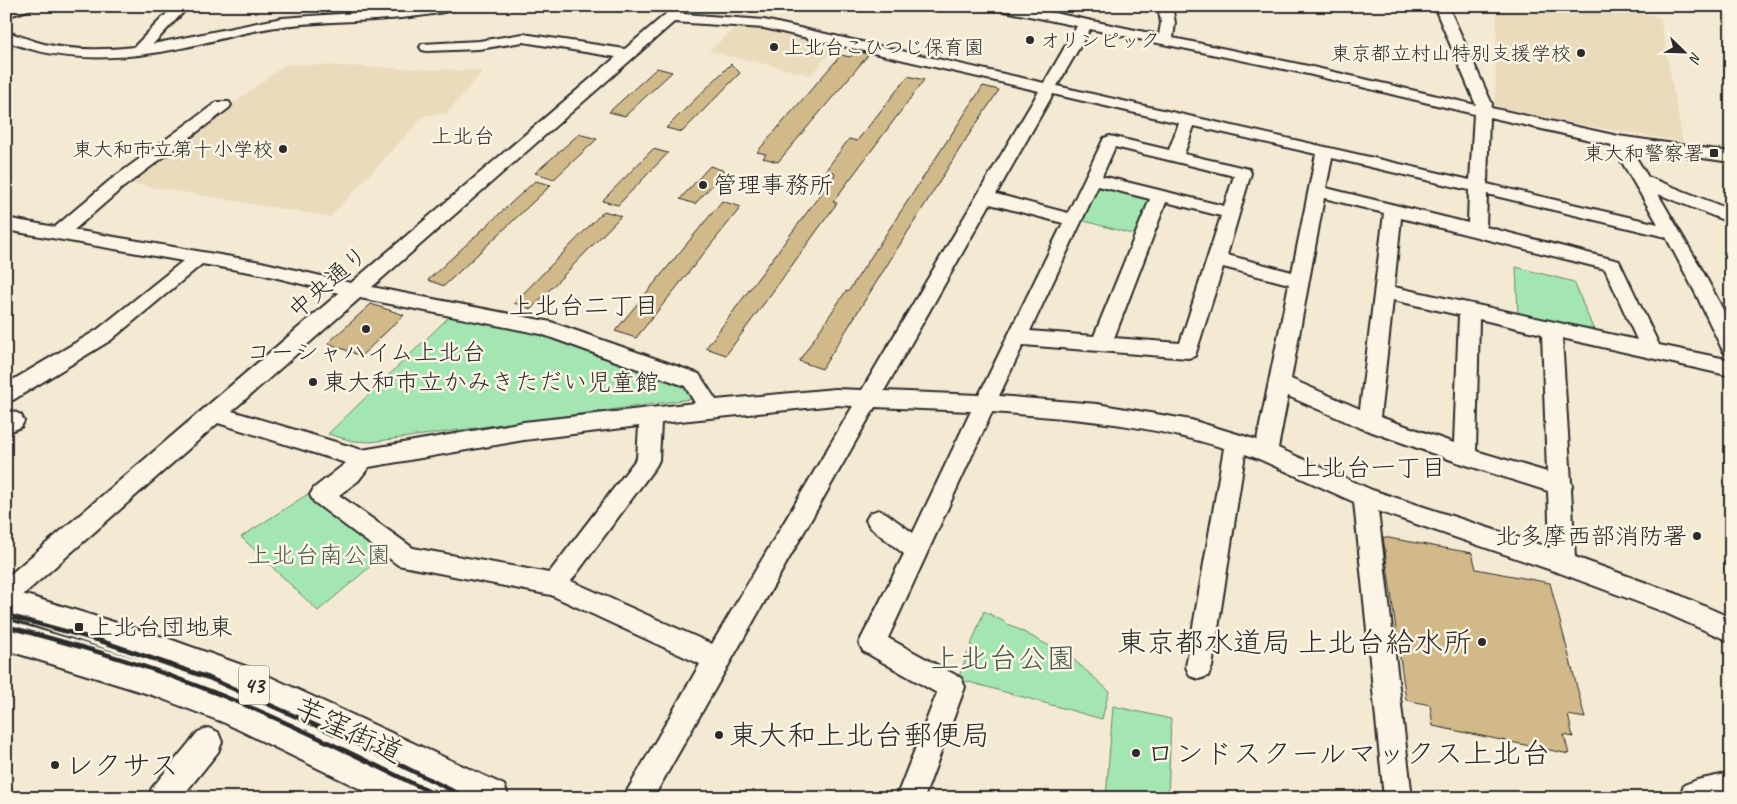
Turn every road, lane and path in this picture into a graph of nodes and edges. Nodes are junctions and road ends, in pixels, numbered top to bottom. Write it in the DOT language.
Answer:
graph roads {
  1 [pos="26,6"];
  2 [pos="182,6"];
  3 [pos="452,6"];
  4 [pos="1000,6"];
  5 [pos="1164,6"];
  6 [pos="1441,6"];
  7 [pos="676,12"];
  8 [pos="1059,12"];
  9 [pos="6,13"];
  10 [pos="1086,23"];
  11 [pos="6,36"];
  12 [pos="1165,40"];
  13 [pos="427,46"];
  14 [pos="139,50"];
  15 [pos="628,54"];
  16 [pos="1048,89"];
  17 [pos="223,105"];
  18 [pos="1483,111"];
  19 [pos="1188,120"];
  20 [pos="1618,141"];
  21 [pos="1325,151"];
  22 [pos="1175,157"];
  23 [pos="1731,157"];
  24 [pos="1093,180"];
  25 [pos="1643,181"];
  26 [pos="1477,186"];
  27 [pos="1318,191"];
  28 [pos="1160,196"];
  29 [pos="985,197"];
  30 [pos="1393,210"];
  31 [pos="1231,213"];
  32 [pos="1731,217"];
  33 [pos="1073,220"];
  34 [pos="11,228"];
  35 [pos="1477,231"];
  36 [pos="60,232"];
  37 [pos="1673,233"];
  38 [pos="199,257"];
  39 [pos="1216,259"];
  40 [pos="1300,280"];
  41 [pos="356,291"];
  42 [pos="1384,291"];
  43 [pos="1469,310"];
  44 [pos="1723,312"];
  45 [pos="1552,328"];
  46 [pos="1018,337"];
  47 [pos="1101,344"];
  48 [pos="1731,347"];
  49 [pos="1652,351"];
  50 [pos="1731,368"];
  51 [pos="1279,383"];
  52 [pos="6,394"];
  53 [pos="870,397"];
  54 [pos="986,403"];
  55 [pos="710,409"];
  56 [pos="214,414"];
  57 [pos="6,416"];
  58 [pos="651,416"];
  59 [pos="1369,422"];
  60 [pos="6,425"];
  61 [pos="1236,443"];
  62 [pos="1266,452"];
  63 [pos="1465,456"];
  64 [pos="362,459"];
  65 [pos="1561,486"];
  66 [pos="1365,496"];
  67 [pos="878,520"];
  68 [pos="917,550"];
  69 [pos="1563,562"];
  70 [pos="554,585"];
  71 [pos="6,594"];
  72 [pos="6,603"];
  73 [pos="1731,630"];
  74 [pos="6,635"];
  75 [pos="717,659"];
  76 [pos="1199,667"];
  77 [pos="208,742"];
  78 [pos="162,798"];
  79 [pos="418,798"];
  80 [pos="490,798"];
  81 [pos="637,798"];
  82 [pos="910,798"];
  83 [pos="1398,798"];
  1 -- 9 [label="street"];
  2 -- 14 [label="street"];
  3 -- 14 [label="street"];
  4 -- 8 [label="street"];
  5 -- 12 [label="street"];
  6 -- 18 [label="street"];
  7 -- 15 [label="street, 中央通り"];
  7 -- 16 [label="street"];
  8 -- 10 [label="street"];
  10 -- 12 [label="street"];
  10 -- 16 [label="street"];
  11 -- 14 [label="street"];
  12 -- 18 [label="street"];
  13 -- 15 [label="street"];
  15 -- 41 [label="street, 中央通り"];
  16 -- 19 [label="street"];
  16 -- 29 [label="street"];
  17 -- 36 [label="street"];
  18 -- 20 [label="street"];
  18 -- 26 [label="street"];
  19 -- 21 [label="street"];
  19 -- 22 [label="street"];
  20 -- 23 [label="street"];
  20 -- 25 [label="street"];
  21 -- 26 [label="street"];
  21 -- 27 [label="street"];
  22 -- 24 [label="street"];
  22 -- 31 [label="street"];
  24 -- 28 [label="street"];
  24 -- 33 [label="street"];
  25 -- 32 [label="street"];
  25 -- 37 [label="street"];
  26 -- 35 [label="street"];
  26 -- 37 [label="street"];
  27 -- 30 [label="street"];
  27 -- 40 [label="street"];
  28 -- 31 [label="street"];
  28 -- 47 [label="street"];
  29 -- 33 [label="street"];
  29 -- 53 [label="street"];
  30 -- 35 [label="street"];
  30 -- 42 [label="street"];
  31 -- 39 [label="street"];
  33 -- 46 [label="street"];
  34 -- 36 [label="street"];
  35 -- 49 [label="street"];
  36 -- 38 [label="street"];
  37 -- 44 [label="street"];
  38 -- 41 [label="street"];
  38 -- 52 [label="street"];
  39 -- 40 [label="street"];
  39 -- 47 [label="street"];
  40 -- 51 [label="street"];
  41 -- 55 [label="street"];
  41 -- 56 [label="street, 中央通り"];
  42 -- 43 [label="street"];
  42 -- 59 [label="street"];
  43 -- 45 [label="street"];
  43 -- 63 [label="street"];
  44 -- 48 [label="street"];
  45 -- 49 [label="street"];
  45 -- 65 [label="street"];
  46 -- 47 [label="street"];
  46 -- 54 [label="street"];
  49 -- 50 [label="street"];
  51 -- 59 [label="street"];
  51 -- 62 [label="street"];
  53 -- 54 [label="street"];
  53 -- 55 [label="street"];
  53 -- 75 [label="street"];
  54 -- 61 [label="street"];
  54 -- 68 [label="street"];
  55 -- 58 [label="street"];
  56 -- 64 [label="street"];
  56 -- 71 [label="street, 中央通り"];
  57 -- 60 [label="street"];
  58 -- 64 [label="street"];
  58 -- 70 [label="street"];
  59 -- 63 [label="street"];
  61 -- 62 [label="street"];
  61 -- 76 [label="street"];
  62 -- 66 [label="street"];
  63 -- 65 [label="street"];
  64 -- 70 [label="street"];
  65 -- 69 [label="street"];
  66 -- 69 [label="street"];
  66 -- 83 [label="street"];
  67 -- 68 [label="street"];
  68 -- 82 [label="street"];
  69 -- 73 [label="street"];
  70 -- 75 [label="street"];
  72 -- 80 [label="main road, 芋窪街道 / 43"];
  74 -- 79 [label="main road, 芋窪街道 / 43"];
  75 -- 81 [label="street"];
  77 -- 78 [label="street"];
}
